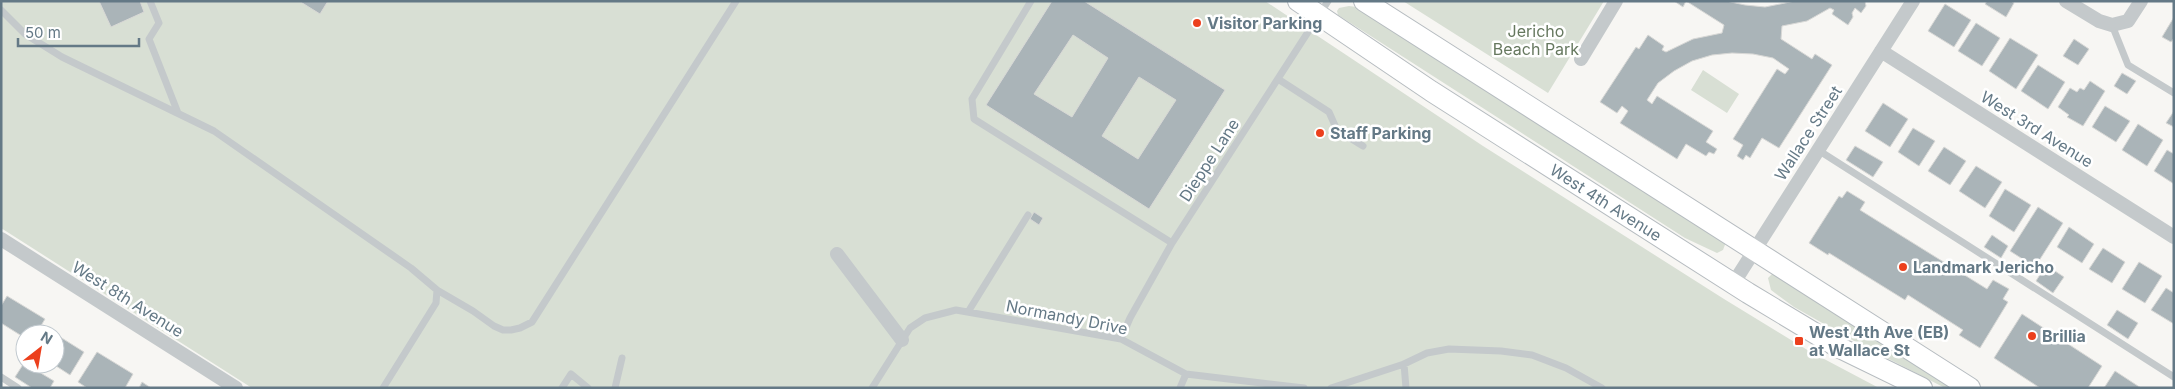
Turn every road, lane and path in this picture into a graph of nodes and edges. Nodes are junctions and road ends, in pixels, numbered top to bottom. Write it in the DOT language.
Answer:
graph roads {
  1 [pos="150,1"];
  2 [pos="736,1"];
  3 [pos="1030,1"];
  4 [pos="1298,1"];
  5 [pos="1364,1"];
  6 [pos="1616,1"];
  7 [pos="1913,1"];
  8 [pos="2066,1"];
  9 [pos="2141,1"];
  10 [pos="1324,9"];
  11 [pos="1,10"];
  12 [pos="2112,25"];
  13 [pos="1881,51"];
  14 [pos="1581,59"];
  15 [pos="1278,79"];
  16 [pos="2174,94"];
  17 [pos="178,113"];
  18 [pos="1363,146"];
  19 [pos="1818,150"];
  20 [pos="1028,215"];
  21 [pos="2174,237"];
  22 [pos="1,239"];
  23 [pos="1172,243"];
  24 [pos="1754,250"];
  25 [pos="837,254"];
  26 [pos="1733,284"];
  27 [pos="437,290"];
  28 [pos="968,312"];
  29 [pos="1121,339"];
  30 [pos="902,340"];
  31 [pos="622,358"];
  32 [pos="1404,364"];
  33 [pos="1186,374"];
  34 [pos="2174,377"];
  35 [pos="1,378"];
  36 [pos="18,388"];
  37 [pos="236,388"];
  38 [pos="383,388"];
  39 [pos="562,388"];
  40 [pos="588,388"];
  41 [pos="615,388"];
  42 [pos="872,388"];
  43 [pos="1180,388"];
  44 [pos="1304,388"];
  45 [pos="1331,388"];
  46 [pos="1406,388"];
  47 [pos="1602,388"];
  48 [pos="1922,388"];
  49 [pos="1970,388"];
  1 -- 17 [label="lane"];
  2 -- 27 [label="lane"];
  3 -- 23 [label="lane"];
  4 -- 10 [label="main road, West 4th Avenue"];
  5 -- 24 [label="main road"];
  6 -- 14 [label="street"];
  7 -- 13 [label="street, Wallace Street"];
  8 -- 12 [label="street"];
  9 -- 12 [label="street"];
  10 -- 15 [label="lane, Dieppe Lane"];
  10 -- 26 [label="main road, West 4th Avenue"];
  11 -- 17 [label="lane"];
  12 -- 16 [label="lane"];
  13 -- 19 [label="street, Wallace Street"];
  13 -- 21 [label="street, West 3rd Avenue"];
  15 -- 18 [label="lane"];
  15 -- 23 [label="lane, Dieppe Lane"];
  17 -- 27 [label="lane"];
  19 -- 24 [label="street, Wallace Street"];
  19 -- 34 [label="lane"];
  20 -- 28 [label="lane"];
  22 -- 37 [label="street, West 8th Avenue"];
  23 -- 29 [label="lane, Dieppe Lane"];
  24 -- 26 [label="street, Wallace Street"];
  24 -- 49 [label="main road"];
  25 -- 30 [label="street"];
  26 -- 48 [label="main road, West 4th Avenue"];
  27 -- 38 [label="lane"];
  28 -- 29 [label="lane, Normandy Drive"];
  28 -- 30 [label="lane, Normandy Drive"];
  29 -- 33 [label="lane, Normandy Drive"];
  30 -- 42 [label="lane"];
  31 -- 41 [label="lane"];
  32 -- 45 [label="lane"];
  32 -- 46 [label="lane"];
  32 -- 47 [label="lane"];
  33 -- 43 [label="lane"];
  33 -- 44 [label="lane, Normandy Drive"];
  35 -- 36 [label="lane"];
  39 -- 40 [label="lane"];
}
